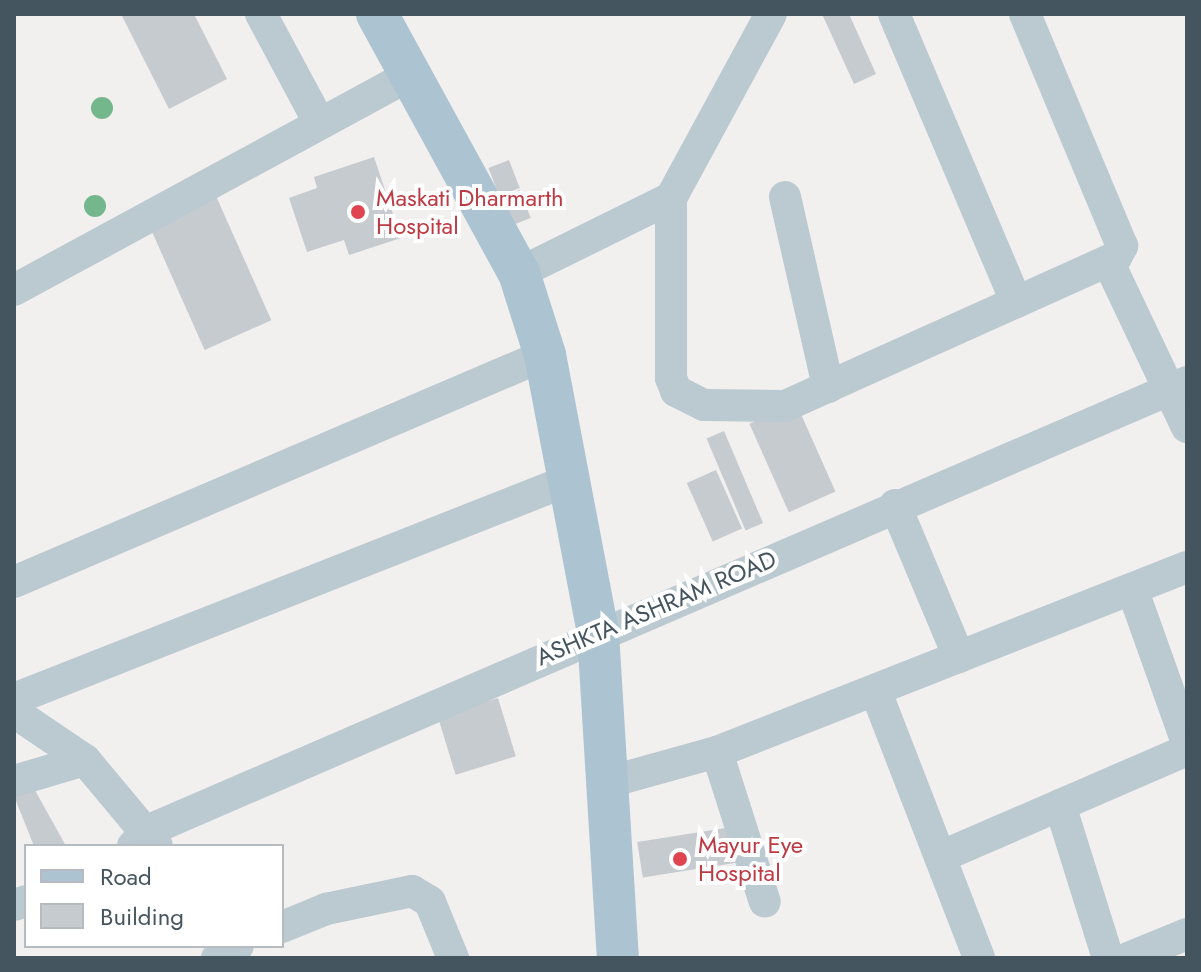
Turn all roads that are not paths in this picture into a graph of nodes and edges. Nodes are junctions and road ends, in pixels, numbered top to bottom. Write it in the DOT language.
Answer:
graph roads {
  1 [pos="261,14"];
  2 [pos="377,14"];
  3 [pos="771,14"];
  4 [pos="894,14"];
  5 [pos="1025,14"];
  6 [pos="411,74"];
  7 [pos="319,122"];
  8 [pos="785,197"];
  9 [pos="671,198"];
  10 [pos="1108,261"];
  11 [pos="519,273"];
  12 [pos="14,290"];
  13 [pos="1016,302"];
  14 [pos="545,355"];
  15 [pos="1177,386"];
  16 [pos="828,387"];
  17 [pos="1187,427"];
  18 [pos="572,479"];
  19 [pos="895,505"];
  20 [pos="1187,567"];
  21 [pos="14,582"];
  22 [pos="1133,591"];
  23 [pos="598,633"];
  24 [pos="959,657"];
  25 [pos="876,692"];
  26 [pos="14,699"];
  27 [pos="14,712"];
  28 [pos="1187,743"];
  29 [pos="1187,750"];
  30 [pos="717,752"];
  31 [pos="85,760"];
  32 [pos="14,781"];
  33 [pos="605,783"];
  34 [pos="1060,805"];
  35 [pos="146,841"];
  36 [pos="940,857"];
  37 [pos="765,902"];
  38 [pos="284,926"];
  39 [pos="1187,934"];
  40 [pos="453,958"];
  41 [pos="618,958"];
  42 [pos="979,958"];
  43 [pos="1108,958"];
  44 [pos="1128,958"];
  1 -- 7 [label="street"];
  2 -- 6 [label="main road"];
  3 -- 9 [label="street"];
  4 -- 13 [label="street"];
  5 -- 10 [label="street"];
  6 -- 7 [label="street"];
  6 -- 11 [label="main road"];
  7 -- 12 [label="street"];
  8 -- 16 [label="street"];
  9 -- 11 [label="street"];
  9 -- 16 [label="street"];
  10 -- 13 [label="street"];
  10 -- 15 [label="street"];
  11 -- 14 [label="main road"];
  13 -- 16 [label="street"];
  14 -- 18 [label="main road"];
  14 -- 21 [label="street"];
  15 -- 17 [label="street"];
  15 -- 19 [label="street, ASHKTA ASHRAM ROAD"];
  18 -- 23 [label="main road"];
  18 -- 26 [label="street"];
  19 -- 23 [label="street, ASHKTA ASHRAM ROAD"];
  19 -- 24 [label="street"];
  20 -- 22 [label="street"];
  22 -- 24 [label="street"];
  22 -- 28 [label="street"];
  23 -- 33 [label="main road"];
  23 -- 35 [label="street, ASHKTA ASHRAM ROAD"];
  24 -- 25 [label="street"];
  25 -- 30 [label="street"];
  25 -- 36 [label="street"];
  27 -- 31 [label="street"];
  29 -- 34 [label="street"];
  30 -- 33 [label="street"];
  30 -- 37 [label="street"];
  31 -- 32 [label="street"];
  31 -- 35 [label="street"];
  33 -- 41 [label="main road"];
  34 -- 36 [label="street"];
  34 -- 43 [label="street"];
  36 -- 42 [label="street"];
  38 -- 40 [label="street"];
  39 -- 44 [label="street"];
}
